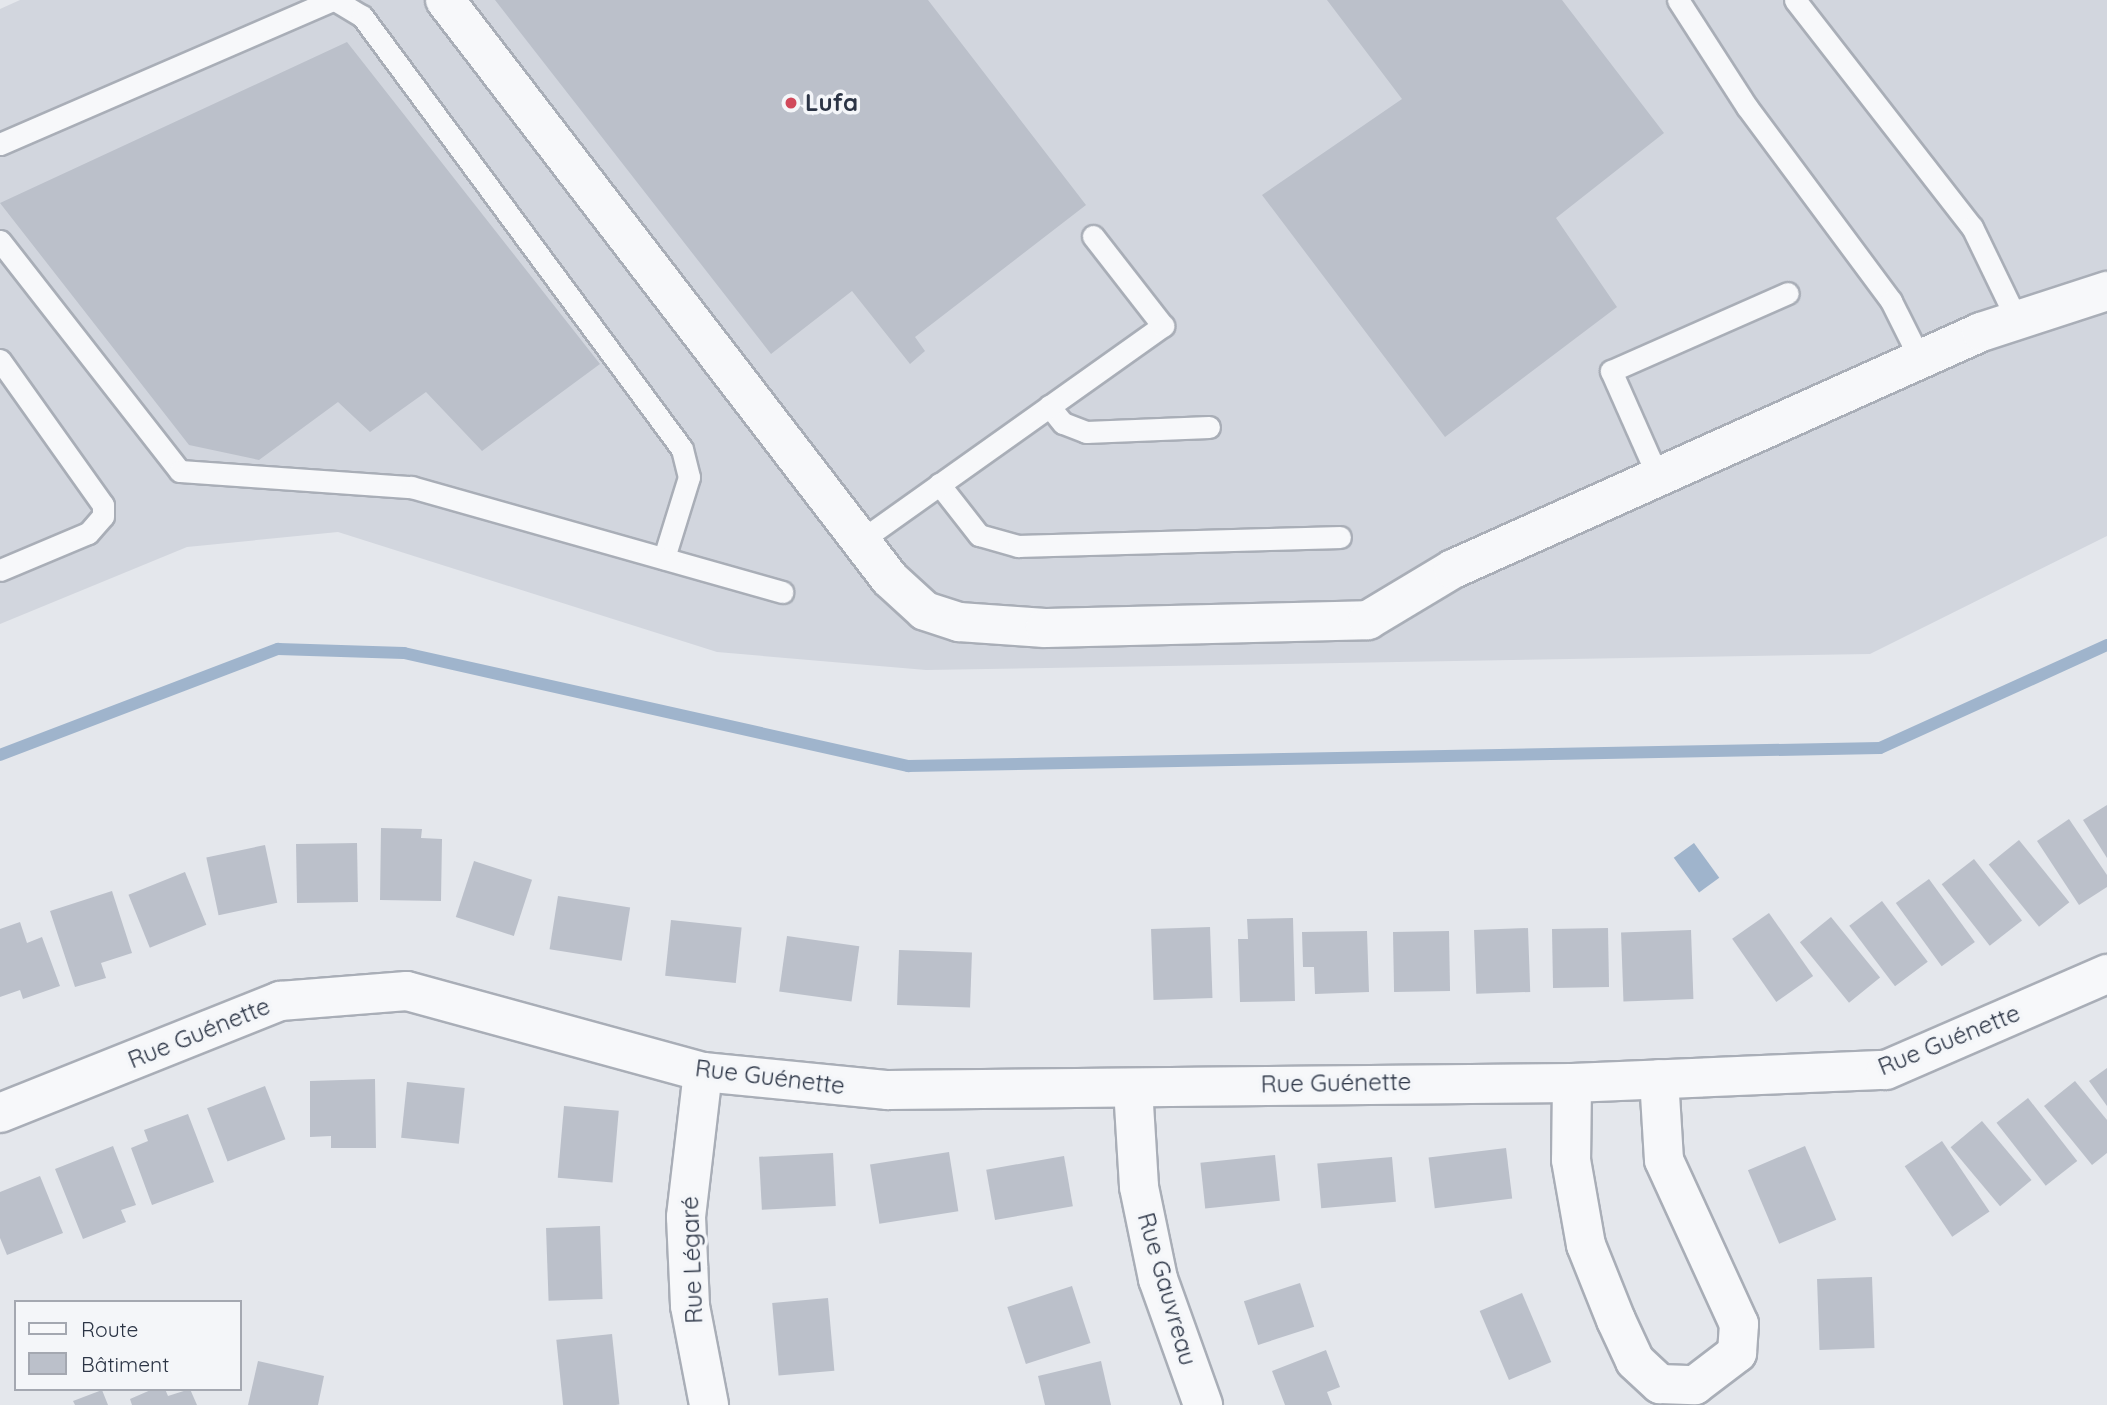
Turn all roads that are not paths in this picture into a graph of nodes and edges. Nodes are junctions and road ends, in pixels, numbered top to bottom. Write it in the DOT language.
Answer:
graph roads {
  1 [pos="334,0"];
  2 [pos="445,0"];
  3 [pos="1678,0"];
  4 [pos="1796,0"];
  5 [pos="0,145"];
  6 [pos="1093,236"];
  7 [pos="0,241"];
  8 [pos="2107,291"];
  9 [pos="1788,293"];
  10 [pos="2017,318"];
  11 [pos="1920,359"];
  12 [pos="0,360"];
  13 [pos="1049,406"];
  14 [pos="1209,427"];
  15 [pos="1658,477"];
  16 [pos="939,484"];
  17 [pos="1340,537"];
  18 [pos="860,541"];
  19 [pos="664,558"];
  20 [pos="0,570"];
  21 [pos="782,592"];
  22 [pos="2107,974"];
  23 [pos="703,1072"];
  24 [pos="1659,1079"];
  25 [pos="1572,1083"];
  26 [pos="1133,1088"];
  27 [pos="0,1114"];
  28 [pos="709,1405"];
  29 [pos="1203,1405"];
  1 -- 5 [label="lane"];
  1 -- 19 [label="lane"];
  2 -- 18 [label="street"];
  3 -- 11 [label="lane"];
  4 -- 10 [label="lane"];
  6 -- 13 [label="lane"];
  7 -- 19 [label="lane"];
  8 -- 10 [label="street"];
  9 -- 15 [label="lane"];
  10 -- 11 [label="street"];
  11 -- 15 [label="street"];
  12 -- 20 [label="lane"];
  13 -- 14 [label="lane"];
  13 -- 16 [label="lane"];
  15 -- 18 [label="street"];
  16 -- 17 [label="lane"];
  16 -- 18 [label="lane"];
  19 -- 21 [label="lane"];
  22 -- 24 [label="street, Rue Guénette"];
  23 -- 26 [label="street, Rue Guénette"];
  23 -- 27 [label="street, Rue Guénette"];
  23 -- 28 [label="street, Rue Légaré"];
  24 -- 25 [label="street, Rue Guénette"];
  24 -- 25 [label="street"];
  25 -- 26 [label="street, Rue Guénette"];
  26 -- 29 [label="street, Rue Gauvreau"];
}
